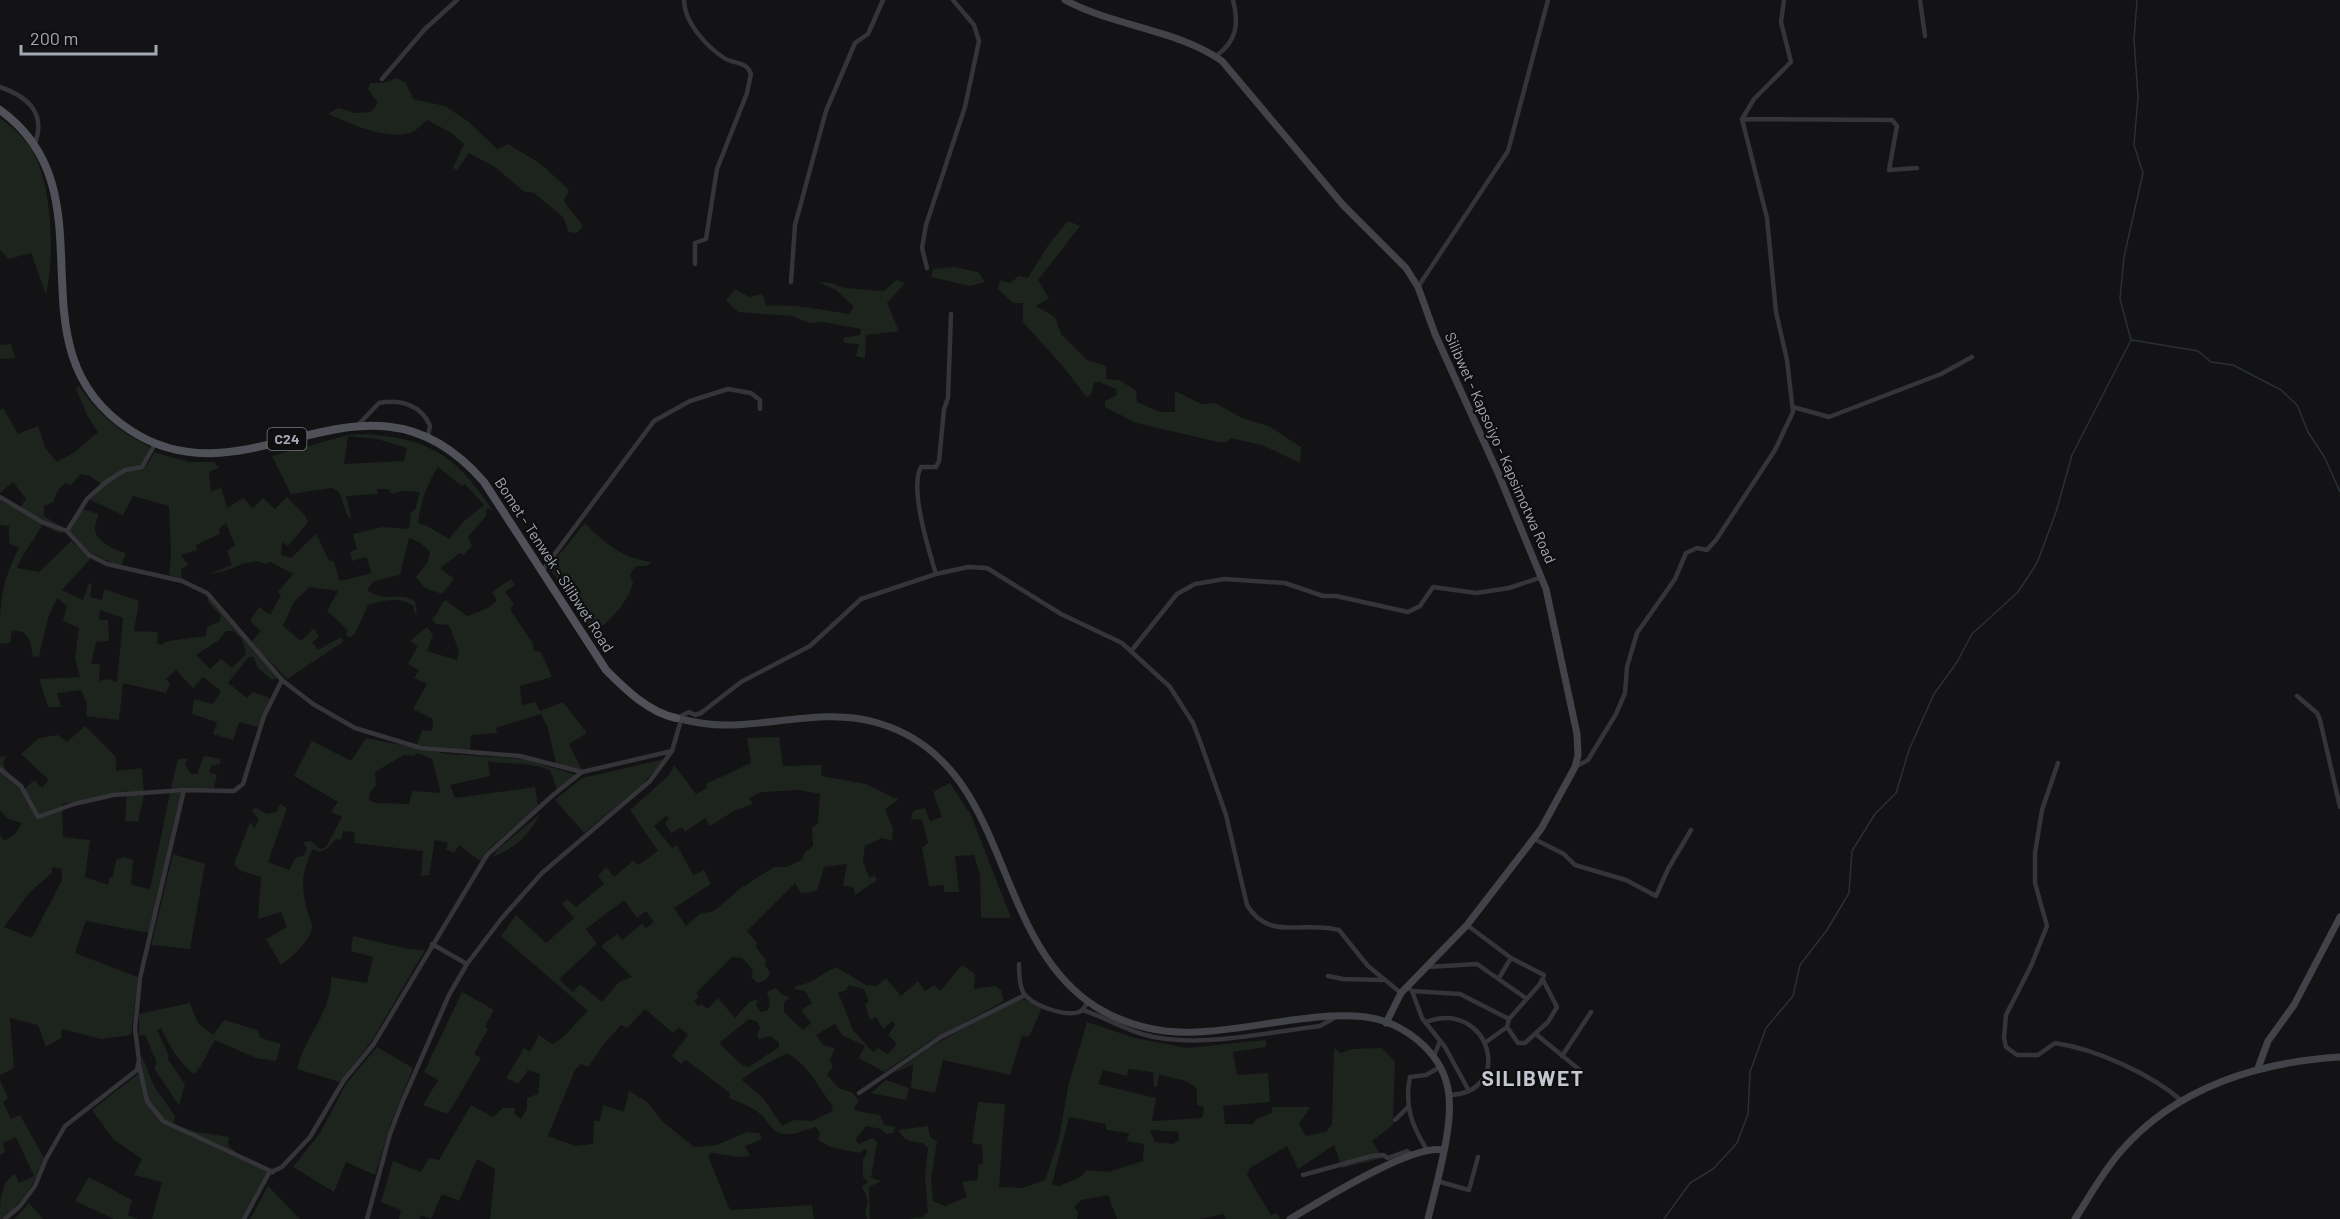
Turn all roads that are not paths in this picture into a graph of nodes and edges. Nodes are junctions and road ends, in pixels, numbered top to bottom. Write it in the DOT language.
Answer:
graph roads {
  1 [pos="457,0"];
  2 [pos="684,0"];
  3 [pos="883,0"];
  4 [pos="953,0"];
  5 [pos="1065,0"];
  6 [pos="1233,0"];
  7 [pos="1548,0"];
  8 [pos="1784,0"];
  9 [pos="1920,0"];
  10 [pos="1925,36"];
  11 [pos="1216,56"];
  12 [pos="382,79"];
  13 [pos="0,87"];
  14 [pos="0,110"];
  15 [pos="1742,118"];
  16 [pos="34,146"];
  17 [pos="1917,168"];
  18 [pos="695,264"];
  19 [pos="927,268"];
  20 [pos="791,282"];
  21 [pos="1418,287"];
  22 [pos="951,314"];
  23 [pos="1972,357"];
  24 [pos="1793,407"];
  25 [pos="760,409"];
  26 [pos="358,425"];
  27 [pos="428,436"];
  28 [pos="155,444"];
  29 [pos="0,497"];
  30 [pos="67,531"];
  31 [pos="542,571"];
  32 [pos="936,574"];
  33 [pos="1542,577"];
  34 [pos="1132,650"];
  35 [pos="282,680"];
  36 [pos="2297,696"];
  37 [pos="679,719"];
  38 [pos="672,751"];
  39 [pos="2058,763"];
  40 [pos="1575,767"];
  41 [pos="0,769"];
  42 [pos="582,772"];
  43 [pos="184,790"];
  44 [pos="2340,807"];
  45 [pos="1691,830"];
  46 [pos="1534,839"];
  47 [pos="2340,917"];
  48 [pos="1467,925"];
  49 [pos="432,945"];
  50 [pos="1511,958"];
  51 [pos="467,964"];
  52 [pos="1020,964"];
  53 [pos="1426,967"];
  54 [pos="1328,976"];
  55 [pos="1498,978"];
  56 [pos="1383,980"];
  57 [pos="1543,980"];
  58 [pos="1410,989"];
  59 [pos="1401,993"];
  60 [pos="1025,995"];
  61 [pos="1527,999"];
  62 [pos="1088,1001"];
  63 [pos="1083,1010"];
  64 [pos="1591,1012"];
  65 [pos="1336,1017"];
  66 [pos="1509,1019"];
  67 [pos="1426,1022"];
  68 [pos="1386,1023"];
  69 [pos="1507,1027"];
  70 [pos="1537,1035"];
  71 [pos="1440,1041"];
  72 [pos="1486,1042"];
  73 [pos="1434,1056"];
  74 [pos="1562,1056"];
  75 [pos="2340,1057"];
  76 [pos="139,1065"];
  77 [pos="1440,1067"];
  78 [pos="2258,1068"];
  79 [pos="1581,1071"];
  80 [pos="1469,1091"];
  81 [pos="859,1093"];
  82 [pos="1449,1095"];
  83 [pos="2182,1101"];
  84 [pos="1407,1108"];
  85 [pos="1395,1120"];
  86 [pos="1427,1150"];
  87 [pos="1443,1150"];
  88 [pos="1412,1155"];
  89 [pos="1478,1156"];
  90 [pos="273,1172"];
  91 [pos="1303,1175"];
  92 [pos="1437,1181"];
  93 [pos="5,1219"];
  94 [pos="244,1219"];
  95 [pos="367,1219"];
  96 [pos="1290,1219"];
  97 [pos="1428,1219"];
  98 [pos="2075,1219"];
  1 -- 12 [label="street"];
  2 -- 18 [label="street"];
  3 -- 20 [label="street"];
  4 -- 19 [label="street"];
  5 -- 11 [label="street, Silibwet - Kapsoiyo - Kapsimotwa Road"];
  6 -- 11 [label="street"];
  7 -- 21 [label="street"];
  8 -- 15 [label="street"];
  9 -- 10 [label="street"];
  11 -- 21 [label="street, Silibwet - Kapsoiyo - Kapsimotwa Road"];
  13 -- 16 [label="street"];
  14 -- 16 [label="main road, Bomet - Tenwek - Silibwet Road / C24"];
  15 -- 17 [label="street"];
  15 -- 24 [label="street"];
  16 -- 28 [label="main road, Bomet - Tenwek - Silibwet Road / C24"];
  21 -- 33 [label="street, Silibwet - Kapsoiyo - Kapsimotwa Road"];
  22 -- 32 [label="street"];
  23 -- 24 [label="street"];
  24 -- 40 [label="street"];
  25 -- 31 [label="street"];
  26 -- 27 [label="main road, Bomet - Tenwek - Silibwet Road / C24"];
  26 -- 27 [label="street"];
  26 -- 28 [label="main road, Bomet - Tenwek - Silibwet Road / C24"];
  27 -- 31 [label="main road, Bomet - Tenwek - Silibwet Road / C24"];
  28 -- 30 [label="street"];
  29 -- 30 [label="street"];
  30 -- 35 [label="street"];
  31 -- 37 [label="main road, Bomet - Tenwek - Silibwet Road / C24"];
  32 -- 34 [label="street"];
  32 -- 37 [label="street"];
  33 -- 34 [label="street"];
  33 -- 40 [label="street, Silibwet - Kapsoiyo - Kapsimotwa Road"];
  34 -- 56 [label="street"];
  35 -- 42 [label="street"];
  35 -- 43 [label="street"];
  36 -- 44 [label="street"];
  37 -- 38 [label="street"];
  37 -- 62 [label="street, C24"];
  38 -- 42 [label="street"];
  38 -- 51 [label="street"];
  39 -- 83 [label="street"];
  40 -- 46 [label="street, Silibwet - Kapsoiyo - Kapsimotwa Road"];
  41 -- 43 [label="street"];
  42 -- 49 [label="street"];
  43 -- 76 [label="street"];
  45 -- 46 [label="street"];
  46 -- 48 [label="street, Silibwet - Kapsoiyo - Kapsimotwa Road"];
  47 -- 78 [label="street"];
  48 -- 50 [label="street"];
  48 -- 53 [label="street, Silibwet - Kapsoiyo - Kapsimotwa Road"];
  49 -- 51 [label="street"];
  49 -- 90 [label="street"];
  50 -- 55 [label="street"];
  50 -- 57 [label="street"];
  51 -- 95 [label="street"];
  52 -- 60 [label="street"];
  53 -- 55 [label="street"];
  53 -- 58 [label="street, Silibwet - Kapsoiyo - Kapsimotwa Road"];
  54 -- 56 [label="street"];
  55 -- 61 [label="street"];
  56 -- 59 [label="street"];
  57 -- 61 [label="street"];
  57 -- 70 [label="street"];
  58 -- 59 [label="street, Silibwet - Kapsoiyo - Kapsimotwa Road"];
  58 -- 66 [label="street"];
  58 -- 67 [label="street"];
  59 -- 68 [label="street, Silibwet - Kapsoiyo - Kapsimotwa Road"];
  60 -- 63 [label="street"];
  60 -- 81 [label="street"];
  61 -- 66 [label="street"];
  62 -- 63 [label="street"];
  62 -- 65 [label="street, C24"];
  63 -- 65 [label="street"];
  64 -- 74 [label="street"];
  65 -- 68 [label="street, C24"];
  66 -- 69 [label="street"];
  67 -- 71 [label="street"];
  67 -- 72 [label="street"];
  68 -- 73 [label="street, C24"];
  69 -- 70 [label="street"];
  69 -- 72 [label="street"];
  70 -- 74 [label="street"];
  71 -- 73 [label="street"];
  71 -- 80 [label="street"];
  72 -- 80 [label="street"];
  73 -- 77 [label="street, C24"];
  74 -- 79 [label="street"];
  75 -- 78 [label="street"];
  76 -- 90 [label="street"];
  76 -- 93 [label="street"];
  77 -- 82 [label="street, C24"];
  77 -- 84 [label="street"];
  78 -- 83 [label="street"];
  80 -- 82 [label="street"];
  82 -- 87 [label="street, C24"];
  83 -- 98 [label="street"];
  84 -- 85 [label="street"];
  84 -- 86 [label="street"];
  86 -- 87 [label="street"];
  86 -- 88 [label="street"];
  87 -- 92 [label="street, C24"];
  88 -- 91 [label="street"];
  88 -- 96 [label="street"];
  89 -- 92 [label="street"];
  90 -- 94 [label="street"];
  92 -- 97 [label="street, C24"];
}
